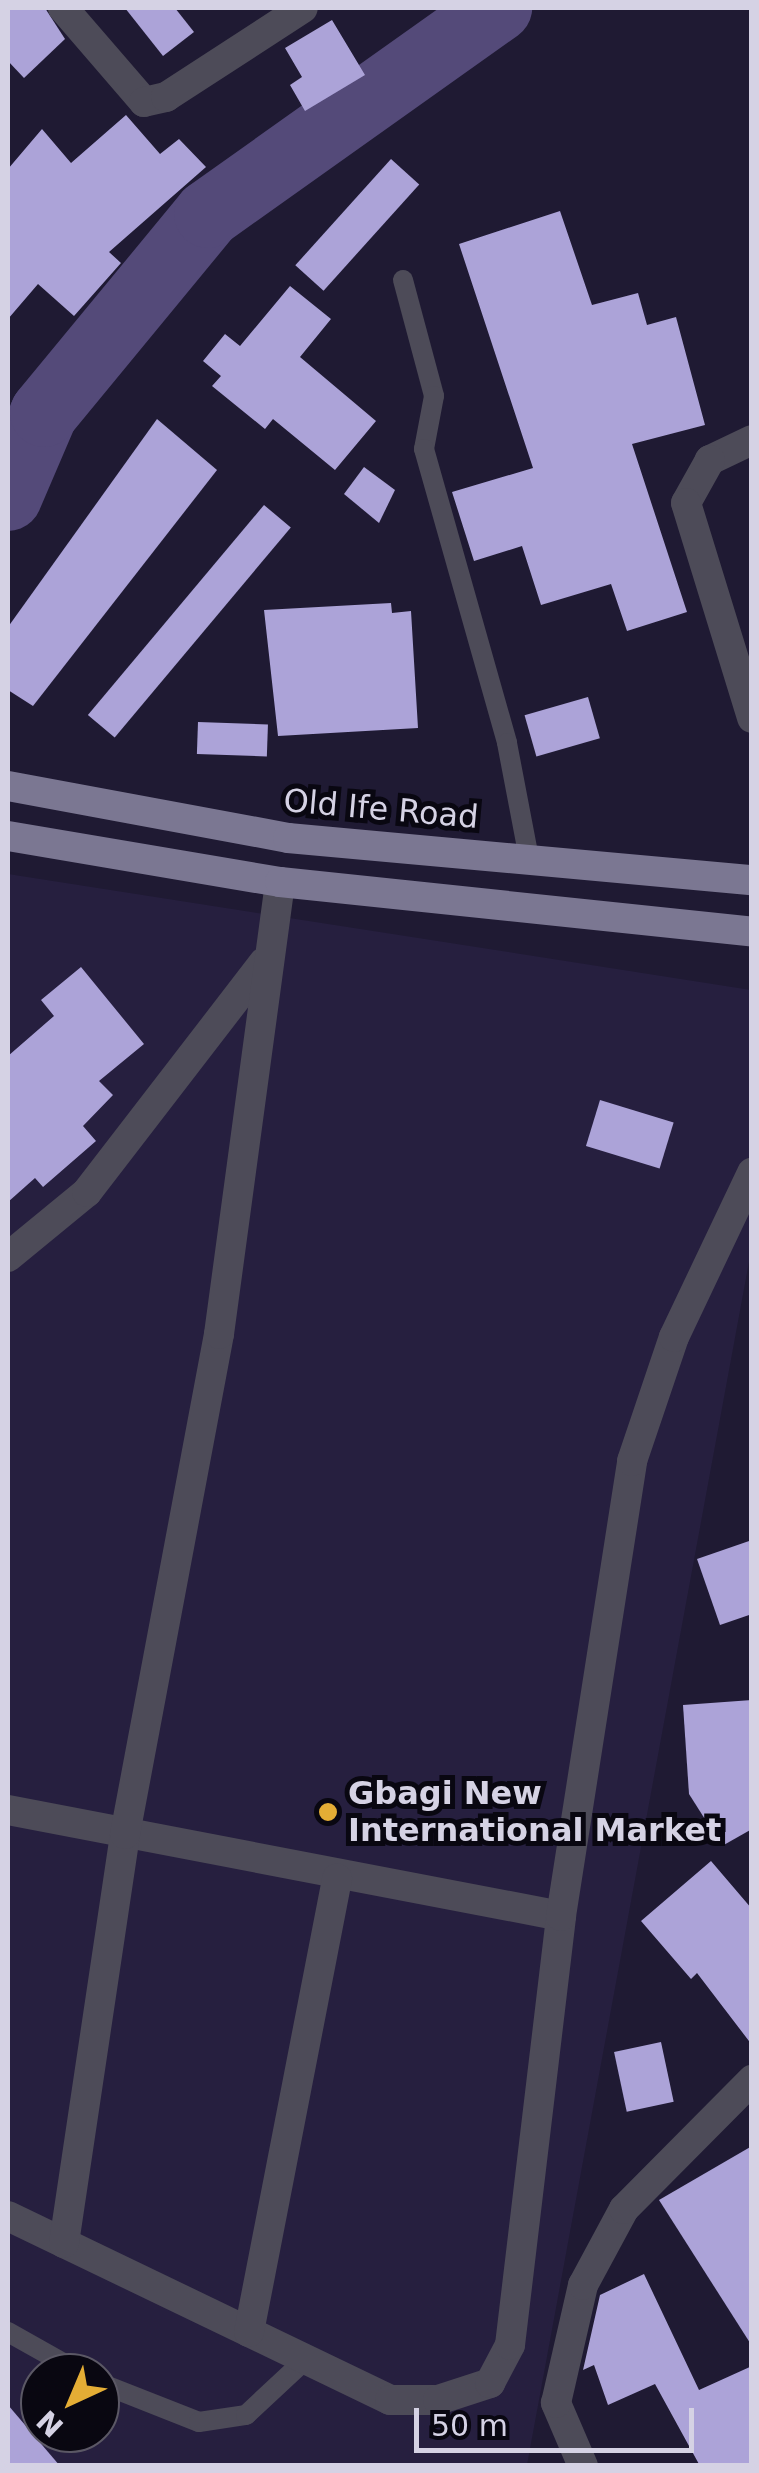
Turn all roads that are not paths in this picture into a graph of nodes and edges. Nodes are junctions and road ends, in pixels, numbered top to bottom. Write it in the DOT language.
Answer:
graph roads {
  1 [pos="63,8"];
  2 [pos="303,8"];
  3 [pos="403,280"];
  4 [pos="752,440"];
  5 [pos="752,718"];
  6 [pos="8,786"];
  7 [pos="8,836"];
  8 [pos="529,858"];
  9 [pos="752,880"];
  10 [pos="280,882"];
  11 [pos="752,932"];
  12 [pos="264,962"];
  13 [pos="752,1173"];
  14 [pos="8,1257"];
  15 [pos="8,1810"];
  16 [pos="124,1834"];
  17 [pos="337,1878"];
  18 [pos="561,1916"];
  19 [pos="752,2080"];
  20 [pos="8,2216"];
  21 [pos="64,2243"];
  22 [pos="8,2332"];
  23 [pos="249,2332"];
  24 [pos="45,2353"];
  25 [pos="306,2359"];
  26 [pos="120,2391"];
  27 [pos="583,2466"];
  1 -- 2 [label="street"];
  3 -- 8 [label="lane"];
  4 -- 5 [label="street"];
  6 -- 8 [label="main road, Old Ife Road"];
  7 -- 10 [label="main road"];
  8 -- 9 [label="main road, Old Ife Road"];
  10 -- 11 [label="main road"];
  10 -- 12 [label="street"];
  12 -- 14 [label="street"];
  12 -- 16 [label="street"];
  13 -- 18 [label="street"];
  15 -- 16 [label="street"];
  16 -- 17 [label="street"];
  16 -- 21 [label="street"];
  17 -- 18 [label="street"];
  17 -- 23 [label="street"];
  18 -- 25 [label="street"];
  19 -- 27 [label="street"];
  20 -- 21 [label="street"];
  21 -- 23 [label="street"];
  22 -- 24 [label="lane"];
  23 -- 25 [label="street"];
  25 -- 26 [label="lane"];
}
